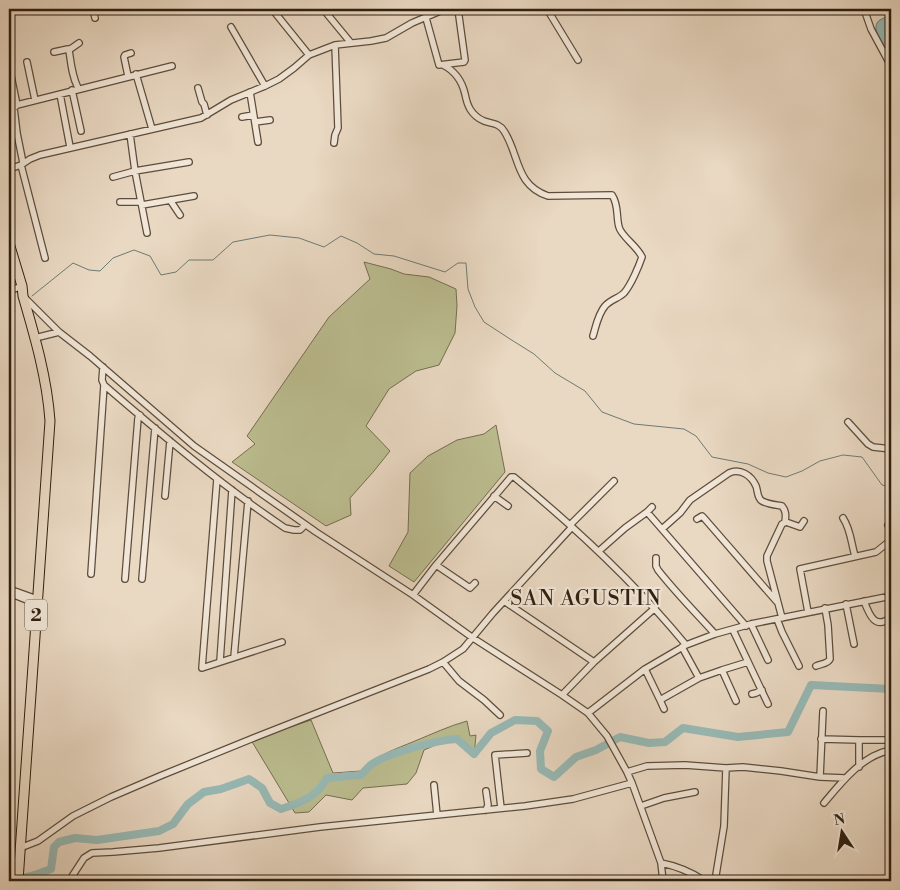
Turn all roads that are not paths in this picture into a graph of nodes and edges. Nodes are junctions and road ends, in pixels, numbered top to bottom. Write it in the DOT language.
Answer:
graph roads {
  1 [pos="13,9"];
  2 [pos="93,9"];
  3 [pos="272,9"];
  4 [pos="323,9"];
  5 [pos="445,9"];
  6 [pos="458,9"];
  7 [pos="547,9"];
  8 [pos="864,9"];
  9 [pos="9,10"];
  10 [pos="95,18"];
  11 [pos="426,18"];
  12 [pos="231,27"];
  13 [pos="79,43"];
  14 [pos="352,43"];
  15 [pos="335,45"];
  16 [pos="69,50"];
  17 [pos="54,52"];
  18 [pos="131,53"];
  19 [pos="309,55"];
  20 [pos="578,60"];
  21 [pos="27,62"];
  22 [pos="442,65"];
  23 [pos="9,66"];
  24 [pos="172,66"];
  25 [pos="891,66"];
  26 [pos="136,74"];
  27 [pos="128,76"];
  28 [pos="265,86"];
  29 [pos="198,88"];
  30 [pos="75,89"];
  31 [pos="250,92"];
  32 [pos="60,94"];
  33 [pos="36,100"];
  34 [pos="17,105"];
  35 [pos="207,115"];
  36 [pos="254,115"];
  37 [pos="242,117"];
  38 [pos="270,120"];
  39 [pos="255,122"];
  40 [pos="152,129"];
  41 [pos="81,131"];
  42 [pos="130,134"];
  43 [pos="258,142"];
  44 [pos="334,143"];
  45 [pos="70,147"];
  46 [pos="189,162"];
  47 [pos="22,164"];
  48 [pos="9,168"];
  49 [pos="135,172"];
  50 [pos="113,177"];
  51 [pos="194,196"];
  52 [pos="170,200"];
  53 [pos="120,202"];
  54 [pos="141,204"];
  55 [pos="180,215"];
  56 [pos="147,233"];
  57 [pos="9,243"];
  58 [pos="45,258"];
  59 [pos="22,286"];
  60 [pos="9,292"];
  61 [pos="23,296"];
  62 [pos="59,332"];
  63 [pos="593,336"];
  64 [pos="35,338"];
  65 [pos="103,367"];
  66 [pos="104,384"];
  67 [pos="140,415"];
  68 [pos="848,422"];
  69 [pos="155,428"];
  70 [pos="170,440"];
  71 [pos="891,448"];
  72 [pos="217,479"];
  73 [pos="614,481"];
  74 [pos="232,490"];
  75 [pos="165,496"];
  76 [pos="494,496"];
  77 [pos="248,502"];
  78 [pos="508,506"];
  79 [pos="652,507"];
  80 [pos="647,512"];
  81 [pos="843,518"];
  82 [pos="697,519"];
  83 [pos="804,521"];
  84 [pos="785,522"];
  85 [pos="305,524"];
  86 [pos="571,526"];
  87 [pos="662,529"];
  88 [pos="891,540"];
  89 [pos="599,551"];
  90 [pos="855,556"];
  91 [pos="656,558"];
  92 [pos="436,565"];
  93 [pos="91,574"];
  94 [pos="125,578"];
  95 [pos="142,578"];
  96 [pos="475,583"];
  97 [pos="9,591"];
  98 [pos="413,595"];
  99 [pos="889,596"];
  100 [pos="504,601"];
  101 [pos="864,601"];
  102 [pos="37,602"];
  103 [pos="778,604"];
  104 [pos="846,604"];
  105 [pos="655,608"];
  106 [pos="826,608"];
  107 [pos="891,608"];
  108 [pos="808,612"];
  109 [pos="891,617"];
  110 [pos="779,618"];
  111 [pos="748,625"];
  112 [pos="733,630"];
  113 [pos="716,634"];
  114 [pos="473,638"];
  115 [pos="282,642"];
  116 [pos="854,644"];
  117 [pos="684,646"];
  118 [pos="234,657"];
  119 [pos="768,660"];
  120 [pos="220,661"];
  121 [pos="443,662"];
  122 [pos="594,662"];
  123 [pos="748,662"];
  124 [pos="799,666"];
  125 [pos="816,666"];
  126 [pos="645,669"];
  127 [pos="722,670"];
  128 [pos="699,678"];
  129 [pos="762,690"];
  130 [pos="562,694"];
  131 [pos="752,694"];
  132 [pos="660,700"];
  133 [pos="736,702"];
  134 [pos="768,704"];
  135 [pos="664,709"];
  136 [pos="822,711"];
  137 [pos="588,713"];
  138 [pos="500,715"];
  139 [pos="821,739"];
  140 [pos="859,740"];
  141 [pos="891,740"];
  142 [pos="887,751"];
  143 [pos="526,753"];
  144 [pos="859,767"];
  145 [pos="726,768"];
  146 [pos="627,772"];
  147 [pos="820,777"];
  148 [pos="845,778"];
  149 [pos="632,783"];
  150 [pos="434,785"];
  151 [pos="486,791"];
  152 [pos="695,792"];
  153 [pos="824,803"];
  154 [pos="641,806"];
  155 [pos="501,808"];
  156 [pos="486,810"];
  157 [pos="437,816"];
  158 [pos="20,848"];
  159 [pos="661,862"];
  160 [pos="18,881"];
  161 [pos="69,881"];
  162 [pos="663,881"];
  163 [pos="705,881"];
  164 [pos="716,881"];
  1 -- 9 [label="street"];
  2 -- 10 [label="street"];
  3 -- 19 [label="street"];
  4 -- 14 [label="street"];
  5 -- 11 [label="street"];
  6 -- 22 [label="street"];
  7 -- 20 [label="street"];
  8 -- 25 [label="street"];
  11 -- 14 [label="street"];
  11 -- 22 [label="street"];
  12 -- 28 [label="street"];
  13 -- 16 [label="street"];
  14 -- 15 [label="street"];
  15 -- 19 [label="street"];
  15 -- 44 [label="street"];
  16 -- 17 [label="street"];
  16 -- 30 [label="street"];
  18 -- 27 [label="street"];
  19 -- 28 [label="street"];
  21 -- 33 [label="street"];
  22 -- 63 [label="street"];
  23 -- 34 [label="street"];
  24 -- 26 [label="street"];
  26 -- 27 [label="street"];
  26 -- 40 [label="street"];
  27 -- 30 [label="street"];
  28 -- 31 [label="street"];
  29 -- 35 [label="street"];
  30 -- 32 [label="street"];
  30 -- 41 [label="street"];
  31 -- 35 [label="street"];
  31 -- 36 [label="street"];
  32 -- 33 [label="street"];
  32 -- 45 [label="street"];
  33 -- 34 [label="street"];
  34 -- 47 [label="street"];
  35 -- 40 [label="street"];
  36 -- 37 [label="street"];
  36 -- 39 [label="street"];
  38 -- 39 [label="street"];
  39 -- 43 [label="street"];
  40 -- 42 [label="street"];
  42 -- 45 [label="street"];
  42 -- 49 [label="street"];
  45 -- 47 [label="street"];
  46 -- 49 [label="street"];
  47 -- 48 [label="street"];
  47 -- 58 [label="street"];
  49 -- 50 [label="street"];
  49 -- 54 [label="street"];
  51 -- 52 [label="street"];
  52 -- 54 [label="street"];
  52 -- 55 [label="street"];
  53 -- 54 [label="street"];
  54 -- 56 [label="street"];
  57 -- 59 [label="highway, 2"];
  59 -- 60 [label="street"];
  59 -- 61 [label="highway, 2"];
  61 -- 62 [label="street"];
  61 -- 64 [label="highway, 2"];
  62 -- 64 [label="street"];
  62 -- 65 [label="street"];
  64 -- 102 [label="highway, 2"];
  65 -- 66 [label="street"];
  65 -- 85 [label="street"];
  66 -- 67 [label="street"];
  66 -- 93 [label="street"];
  67 -- 69 [label="street"];
  67 -- 94 [label="street"];
  68 -- 71 [label="street"];
  69 -- 70 [label="street"];
  69 -- 95 [label="street"];
  70 -- 72 [label="street"];
  70 -- 75 [label="street"];
  72 -- 74 [label="street"];
  72 -- 120 [label="street"];
  73 -- 86 [label="street"];
  74 -- 77 [label="street"];
  74 -- 120 [label="street"];
  76 -- 78 [label="street"];
  76 -- 86 [label="street"];
  76 -- 92 [label="street"];
  77 -- 85 [label="street"];
  77 -- 118 [label="street"];
  79 -- 80 [label="street"];
  80 -- 87 [label="street"];
  80 -- 89 [label="street"];
  81 -- 90 [label="street"];
  82 -- 103 [label="street"];
  83 -- 84 [label="street"];
  84 -- 87 [label="street"];
  84 -- 103 [label="street"];
  85 -- 98 [label="street"];
  86 -- 89 [label="street"];
  86 -- 100 [label="street"];
  87 -- 111 [label="street"];
  88 -- 90 [label="street"];
  89 -- 105 [label="street"];
  90 -- 108 [label="street"];
  91 -- 113 [label="street"];
  92 -- 96 [label="street"];
  92 -- 98 [label="street"];
  97 -- 102 [label="street"];
  98 -- 114 [label="street"];
  99 -- 101 [label="street"];
  99 -- 107 [label="street"];
  100 -- 114 [label="street"];
  100 -- 122 [label="street"];
  101 -- 104 [label="street"];
  101 -- 109 [label="street"];
  102 -- 158 [label="highway, 2"];
  103 -- 110 [label="street"];
  104 -- 106 [label="street"];
  104 -- 116 [label="street"];
  105 -- 117 [label="street"];
  105 -- 122 [label="street"];
  106 -- 108 [label="street"];
  106 -- 125 [label="street"];
  108 -- 110 [label="street"];
  110 -- 111 [label="street"];
  110 -- 124 [label="street"];
  111 -- 112 [label="street"];
  111 -- 119 [label="street"];
  112 -- 113 [label="street"];
  112 -- 123 [label="street"];
  113 -- 117 [label="street"];
  114 -- 121 [label="street"];
  114 -- 130 [label="street"];
  115 -- 118 [label="street"];
  117 -- 126 [label="street"];
  117 -- 128 [label="street"];
  118 -- 120 [label="street"];
  121 -- 138 [label="street"];
  121 -- 158 [label="street"];
  122 -- 130 [label="street"];
  123 -- 127 [label="street"];
  123 -- 129 [label="street"];
  126 -- 132 [label="street"];
  126 -- 137 [label="street"];
  127 -- 128 [label="street"];
  127 -- 133 [label="street"];
  128 -- 132 [label="street"];
  129 -- 131 [label="street"];
  129 -- 134 [label="street"];
  130 -- 137 [label="street"];
  132 -- 135 [label="street"];
  136 -- 139 [label="street"];
  137 -- 146 [label="street"];
  139 -- 140 [label="street"];
  139 -- 147 [label="street"];
  140 -- 141 [label="street"];
  140 -- 144 [label="street"];
  142 -- 144 [label="street"];
  143 -- 155 [label="street"];
  144 -- 148 [label="street"];
  145 -- 146 [label="street"];
  145 -- 147 [label="street"];
  145 -- 164 [label="street"];
  146 -- 149 [label="street"];
  147 -- 148 [label="street"];
  148 -- 153 [label="street"];
  149 -- 154 [label="street"];
  149 -- 155 [label="street"];
  150 -- 157 [label="street"];
  151 -- 156 [label="street"];
  152 -- 154 [label="street"];
  154 -- 159 [label="street"];
  155 -- 156 [label="street"];
  156 -- 157 [label="street"];
  157 -- 161 [label="street"];
  158 -- 160 [label="highway, 2"];
  159 -- 162 [label="street"];
  159 -- 163 [label="street"];
}
